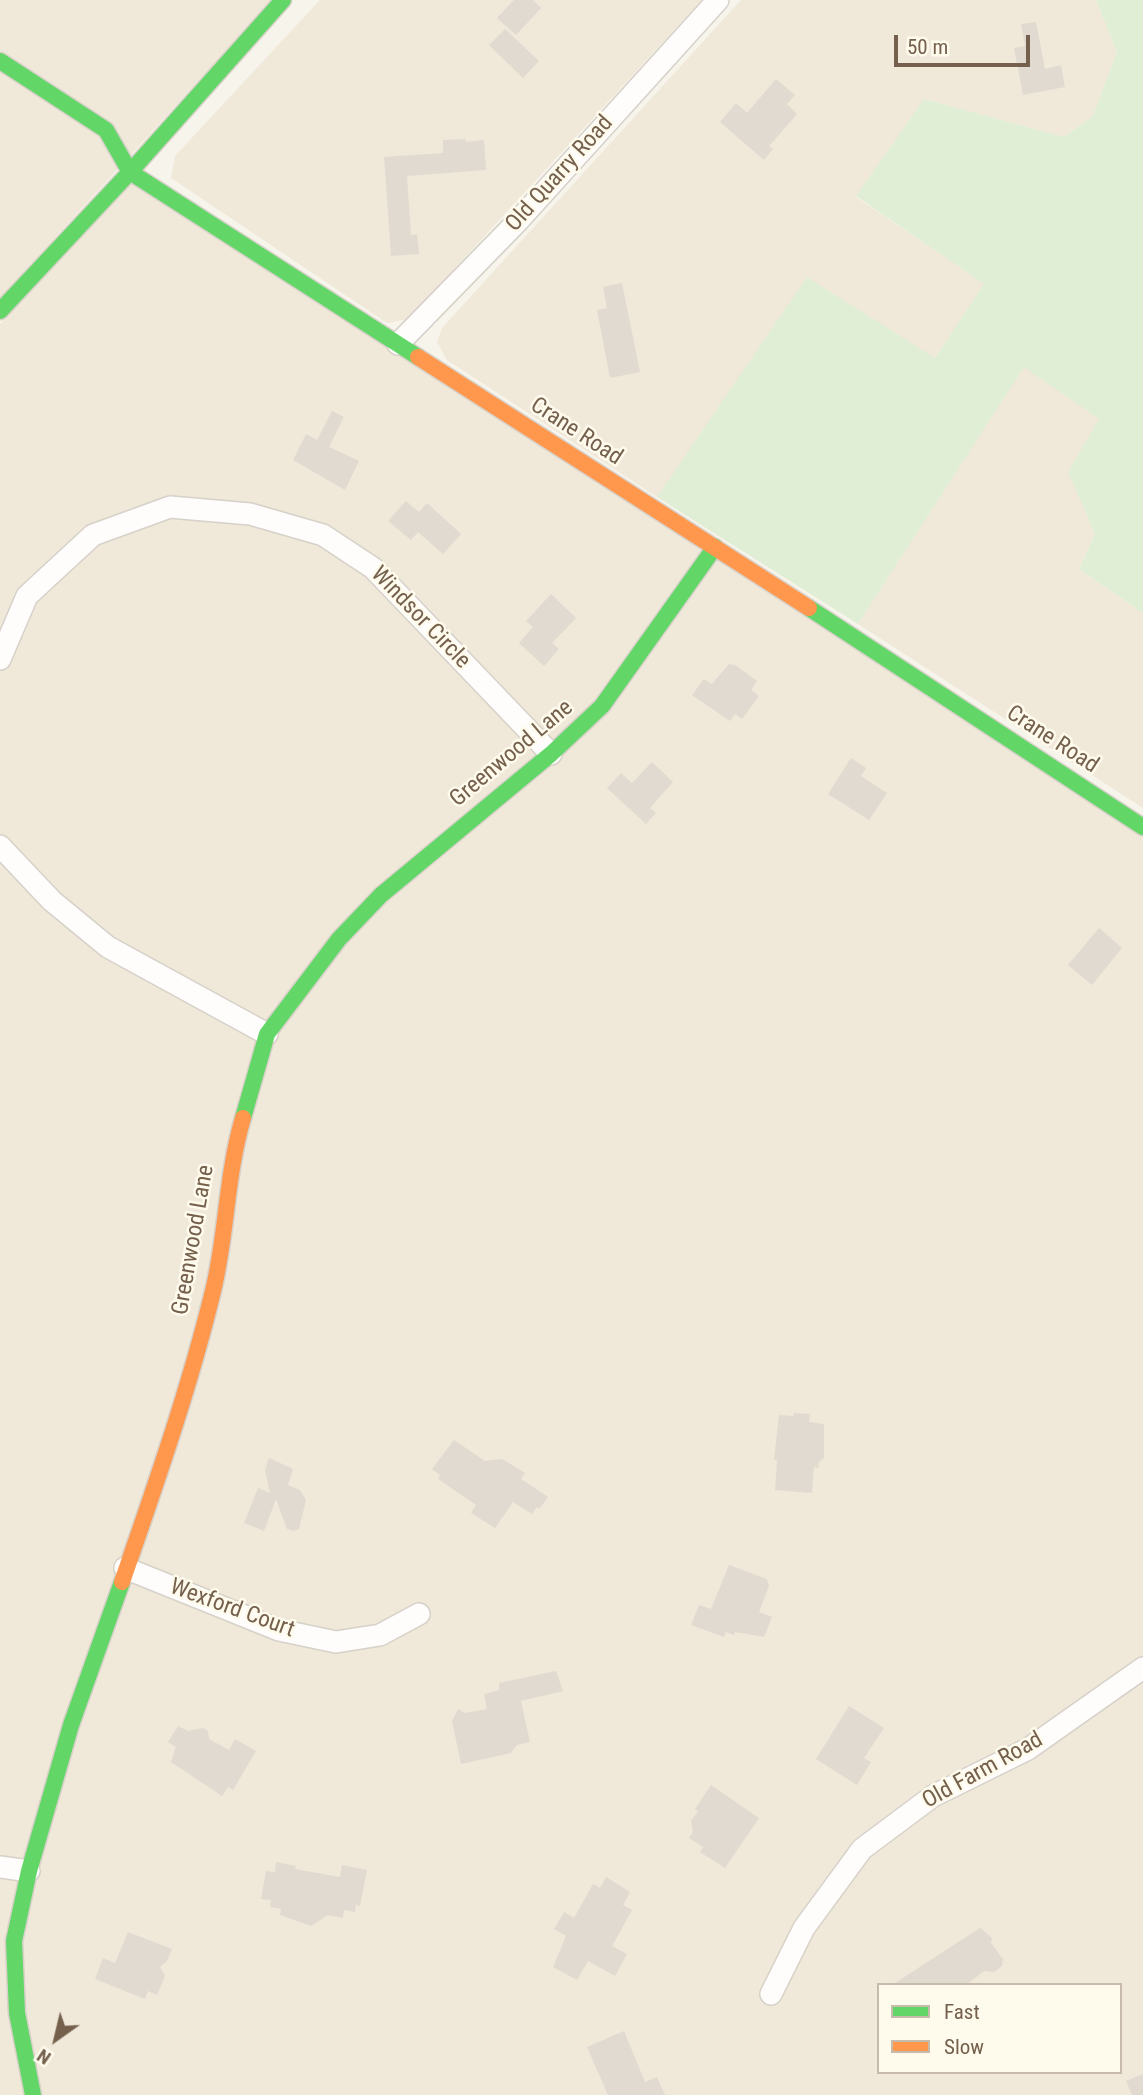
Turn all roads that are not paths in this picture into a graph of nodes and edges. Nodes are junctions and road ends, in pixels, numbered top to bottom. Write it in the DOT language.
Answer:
graph roads {
  1 [pos="283,0"];
  2 [pos="718,0"];
  3 [pos="0,61"];
  4 [pos="130,172"];
  5 [pos="0,311"];
  6 [pos="398,344"];
  7 [pos="715,547"];
  8 [pos="0,659"];
  9 [pos="551,754"];
  10 [pos="1143,827"];
  11 [pos="0,846"];
  12 [pos="267,1034"];
  13 [pos="125,1568"];
  14 [pos="419,1614"];
  15 [pos="1143,1668"];
  16 [pos="0,1867"];
  17 [pos="29,1871"];
  18 [pos="771,1994"];
  19 [pos="33,2095"];
  1 -- 4 [label="street"];
  2 -- 6 [label="street, Old Quarry Road"];
  3 -- 4 [label="street, Crane Road"];
  4 -- 5 [label="street"];
  4 -- 6 [label="street, Crane Road"];
  6 -- 7 [label="street, Crane Road"];
  7 -- 9 [label="street, Greenwood Lane"];
  7 -- 10 [label="street, Crane Road"];
  8 -- 9 [label="street, Windsor Circle"];
  9 -- 12 [label="street, Greenwood Lane"];
  11 -- 12 [label="street"];
  12 -- 13 [label="street, Greenwood Lane"];
  13 -- 14 [label="street, Wexford Court"];
  13 -- 17 [label="street, Greenwood Lane"];
  15 -- 18 [label="street, Old Farm Road"];
  16 -- 17 [label="street"];
  17 -- 19 [label="street, Greenwood Lane"];
}
